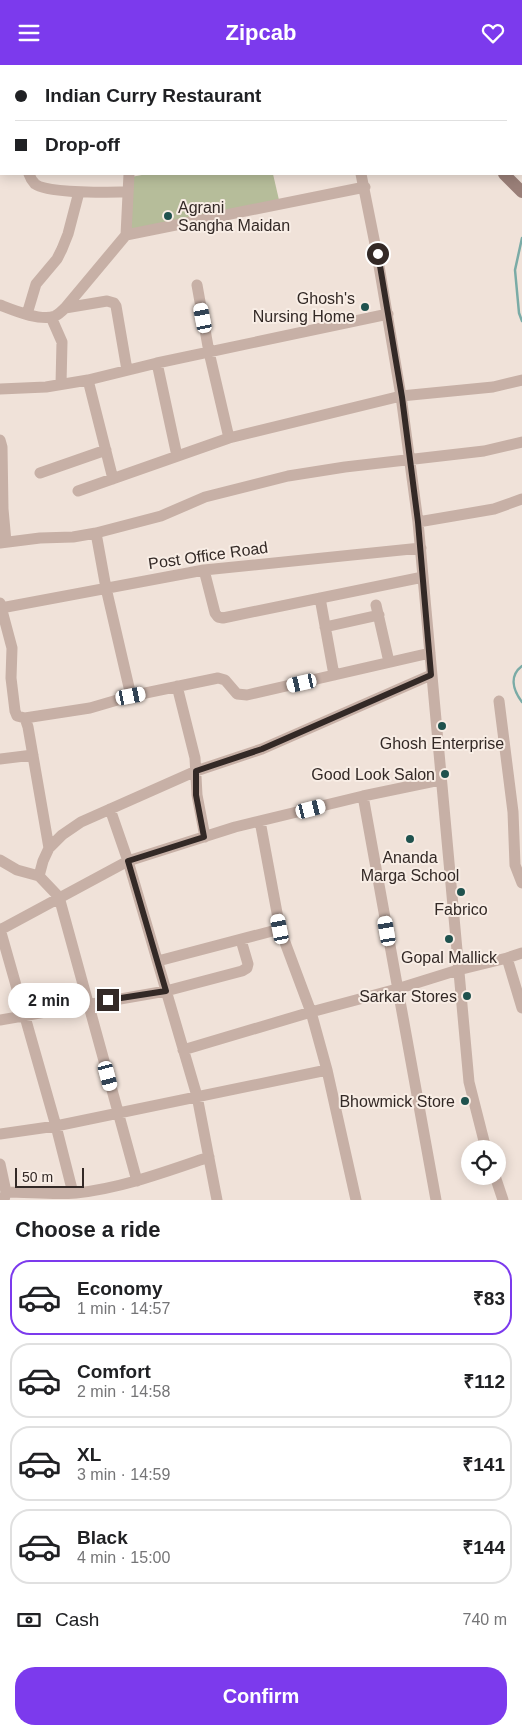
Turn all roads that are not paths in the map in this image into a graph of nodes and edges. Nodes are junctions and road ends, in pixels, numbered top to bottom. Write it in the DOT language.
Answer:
graph roads {
  1 [pos="30,175"];
  2 [pos="129,175"];
  3 [pos="362,175"];
  4 [pos="505,175"];
  5 [pos="365,187"];
  6 [pos="78,192"];
  7 [pos="128,192"];
  8 [pos="522,192"];
  9 [pos="126,235"];
  10 [pos="197,285"];
  11 [pos="0,305"];
  12 [pos="65,308"];
  13 [pos="27,314"];
  14 [pos="388,314"];
  15 [pos="51,317"];
  16 [pos="209,352"];
  17 [pos="157,363"];
  18 [pos="127,370"];
  19 [pos="88,380"];
  20 [pos="522,380"];
  21 [pos="61,385"];
  22 [pos="0,389"];
  23 [pos="402,397"];
  24 [pos="229,438"];
  25 [pos="0,440"];
  26 [pos="522,442"];
  27 [pos="106,450"];
  28 [pos="178,456"];
  29 [pos="410,460"];
  30 [pos="40,473"];
  31 [pos="113,479"];
  32 [pos="78,491"];
  33 [pos="522,499"];
  34 [pos="418,522"];
  35 [pos="96,533"];
  36 [pos="3,543"];
  37 [pos="421,548"];
  38 [pos="204,570"];
  39 [pos="423,577"];
  40 [pos="106,588"];
  41 [pos="320,598"];
  42 [pos="1,605"];
  43 [pos="325,627"];
  44 [pos="430,653"];
  45 [pos="388,662"];
  46 [pos="334,675"];
  47 [pos="431,675"];
  48 [pos="177,686"];
  49 [pos="131,696"];
  50 [pos="499,701"];
  51 [pos="25,718"];
  52 [pos="33,755"];
  53 [pos="0,759"];
  54 [pos="196,771"];
  55 [pos="440,780"];
  56 [pos="363,796"];
  57 [pos="110,809"];
  58 [pos="260,821"];
  59 [pos="204,837"];
  60 [pos="518,841"];
  61 [pos="49,848"];
  62 [pos="0,860"];
  63 [pos="128,861"];
  64 [pos="39,876"];
  65 [pos="522,883"];
  66 [pos="60,897"];
  67 [pos="280,929"];
  68 [pos="0,930"];
  69 [pos="242,940"];
  70 [pos="522,953"];
  71 [pos="507,959"];
  72 [pos="158,961"];
  73 [pos="458,970"];
  74 [pos="397,989"];
  75 [pos="166,991"];
  76 [pos="88,1003"];
  77 [pos="522,1008"];
  78 [pos="311,1012"];
  79 [pos="24,1015"];
  80 [pos="0,1020"];
  81 [pos="183,1049"];
  82 [pos="327,1070"];
  83 [pos="196,1097"];
  84 [pos="118,1113"];
  85 [pos="56,1126"];
  86 [pos="0,1134"];
  87 [pos="484,1140"];
  88 [pos="209,1157"];
  89 [pos="0,1164"];
  90 [pos="137,1181"];
  91 [pos="498,1185"];
  92 [pos="73,1193"];
  93 [pos="5,1196"];
  94 [pos="218,1200"];
  95 [pos="356,1200"];
  96 [pos="436,1200"];
  97 [pos="503,1200"];
  1 -- 6 [label="street"];
  2 -- 7 [label="street"];
  3 -- 5 [label="street"];
  4 -- 8 [label="main road"];
  5 -- 9 [label="street"];
  5 -- 14 [label="street"];
  6 -- 7 [label="street"];
  6 -- 13 [label="street"];
  7 -- 9 [label="street"];
  9 -- 12 [label="street"];
  10 -- 16 [label="street"];
  11 -- 13 [label="street"];
  12 -- 15 [label="street"];
  12 -- 18 [label="street"];
  13 -- 15 [label="street"];
  14 -- 16 [label="street"];
  14 -- 23 [label="street"];
  15 -- 21 [label="street"];
  16 -- 17 [label="street"];
  16 -- 24 [label="street"];
  17 -- 18 [label="street"];
  17 -- 28 [label="street"];
  18 -- 19 [label="street"];
  19 -- 21 [label="street"];
  19 -- 27 [label="street"];
  20 -- 23 [label="street"];
  21 -- 22 [label="street"];
  23 -- 24 [label="street"];
  23 -- 29 [label="street"];
  24 -- 28 [label="street"];
  25 -- 36 [label="street"];
  26 -- 29 [label="street"];
  27 -- 30 [label="street"];
  27 -- 31 [label="street"];
  28 -- 31 [label="street"];
  29 -- 34 [label="street"];
  29 -- 35 [label="street"];
  31 -- 32 [label="street"];
  33 -- 34 [label="street"];
  34 -- 37 [label="street"];
  35 -- 36 [label="street"];
  35 -- 40 [label="street"];
  37 -- 38 [label="street, Post Office Road"];
  37 -- 39 [label="street"];
  38 -- 40 [label="street, Post Office Road"];
  38 -- 41 [label="street"];
  39 -- 41 [label="street"];
  39 -- 44 [label="street"];
  40 -- 42 [label="street, Post Office Road"];
  40 -- 49 [label="street"];
  41 -- 43 [label="street"];
  42 -- 51 [label="street"];
  43 -- 45 [label="street"];
  43 -- 46 [label="street"];
  44 -- 45 [label="street"];
  44 -- 47 [label="street"];
  45 -- 46 [label="street"];
  46 -- 48 [label="street"];
  47 -- 54 [label="street"];
  47 -- 55 [label="street"];
  48 -- 49 [label="street"];
  48 -- 54 [label="street"];
  49 -- 51 [label="street"];
  50 -- 60 [label="street"];
  51 -- 52 [label="street"];
  52 -- 53 [label="street"];
  52 -- 61 [label="street"];
  54 -- 57 [label="street"];
  54 -- 59 [label="street"];
  55 -- 56 [label="street"];
  55 -- 73 [label="street"];
  56 -- 58 [label="street"];
  56 -- 74 [label="street"];
  57 -- 61 [label="street"];
  57 -- 63 [label="street"];
  58 -- 59 [label="street"];
  58 -- 67 [label="street"];
  59 -- 63 [label="street"];
  60 -- 65 [label="street"];
  61 -- 64 [label="street"];
  62 -- 64 [label="street"];
  63 -- 66 [label="street"];
  63 -- 72 [label="street"];
  64 -- 66 [label="street"];
  66 -- 68 [label="street"];
  66 -- 76 [label="street"];
  67 -- 69 [label="street"];
  67 -- 78 [label="street"];
  68 -- 79 [label="street"];
  69 -- 72 [label="street"];
  69 -- 75 [label="street"];
  70 -- 71 [label="street"];
  71 -- 73 [label="street"];
  71 -- 77 [label="street"];
  72 -- 75 [label="street"];
  73 -- 74 [label="street"];
  73 -- 87 [label="street"];
  74 -- 78 [label="street"];
  74 -- 96 [label="street"];
  75 -- 76 [label="street"];
  75 -- 81 [label="street"];
  76 -- 79 [label="street"];
  76 -- 84 [label="street"];
  78 -- 81 [label="street"];
  78 -- 82 [label="street"];
  79 -- 80 [label="street"];
  79 -- 85 [label="street"];
  81 -- 83 [label="street"];
  82 -- 83 [label="street"];
  82 -- 95 [label="street"];
  83 -- 84 [label="street"];
  83 -- 88 [label="street"];
  84 -- 85 [label="street"];
  84 -- 90 [label="street"];
  85 -- 86 [label="street"];
  85 -- 92 [label="street"];
  88 -- 90 [label="street"];
  88 -- 94 [label="street"];
  89 -- 93 [label="street"];
  90 -- 92 [label="street"];
  91 -- 97 [label="street"];
  92 -- 93 [label="street"];
}
